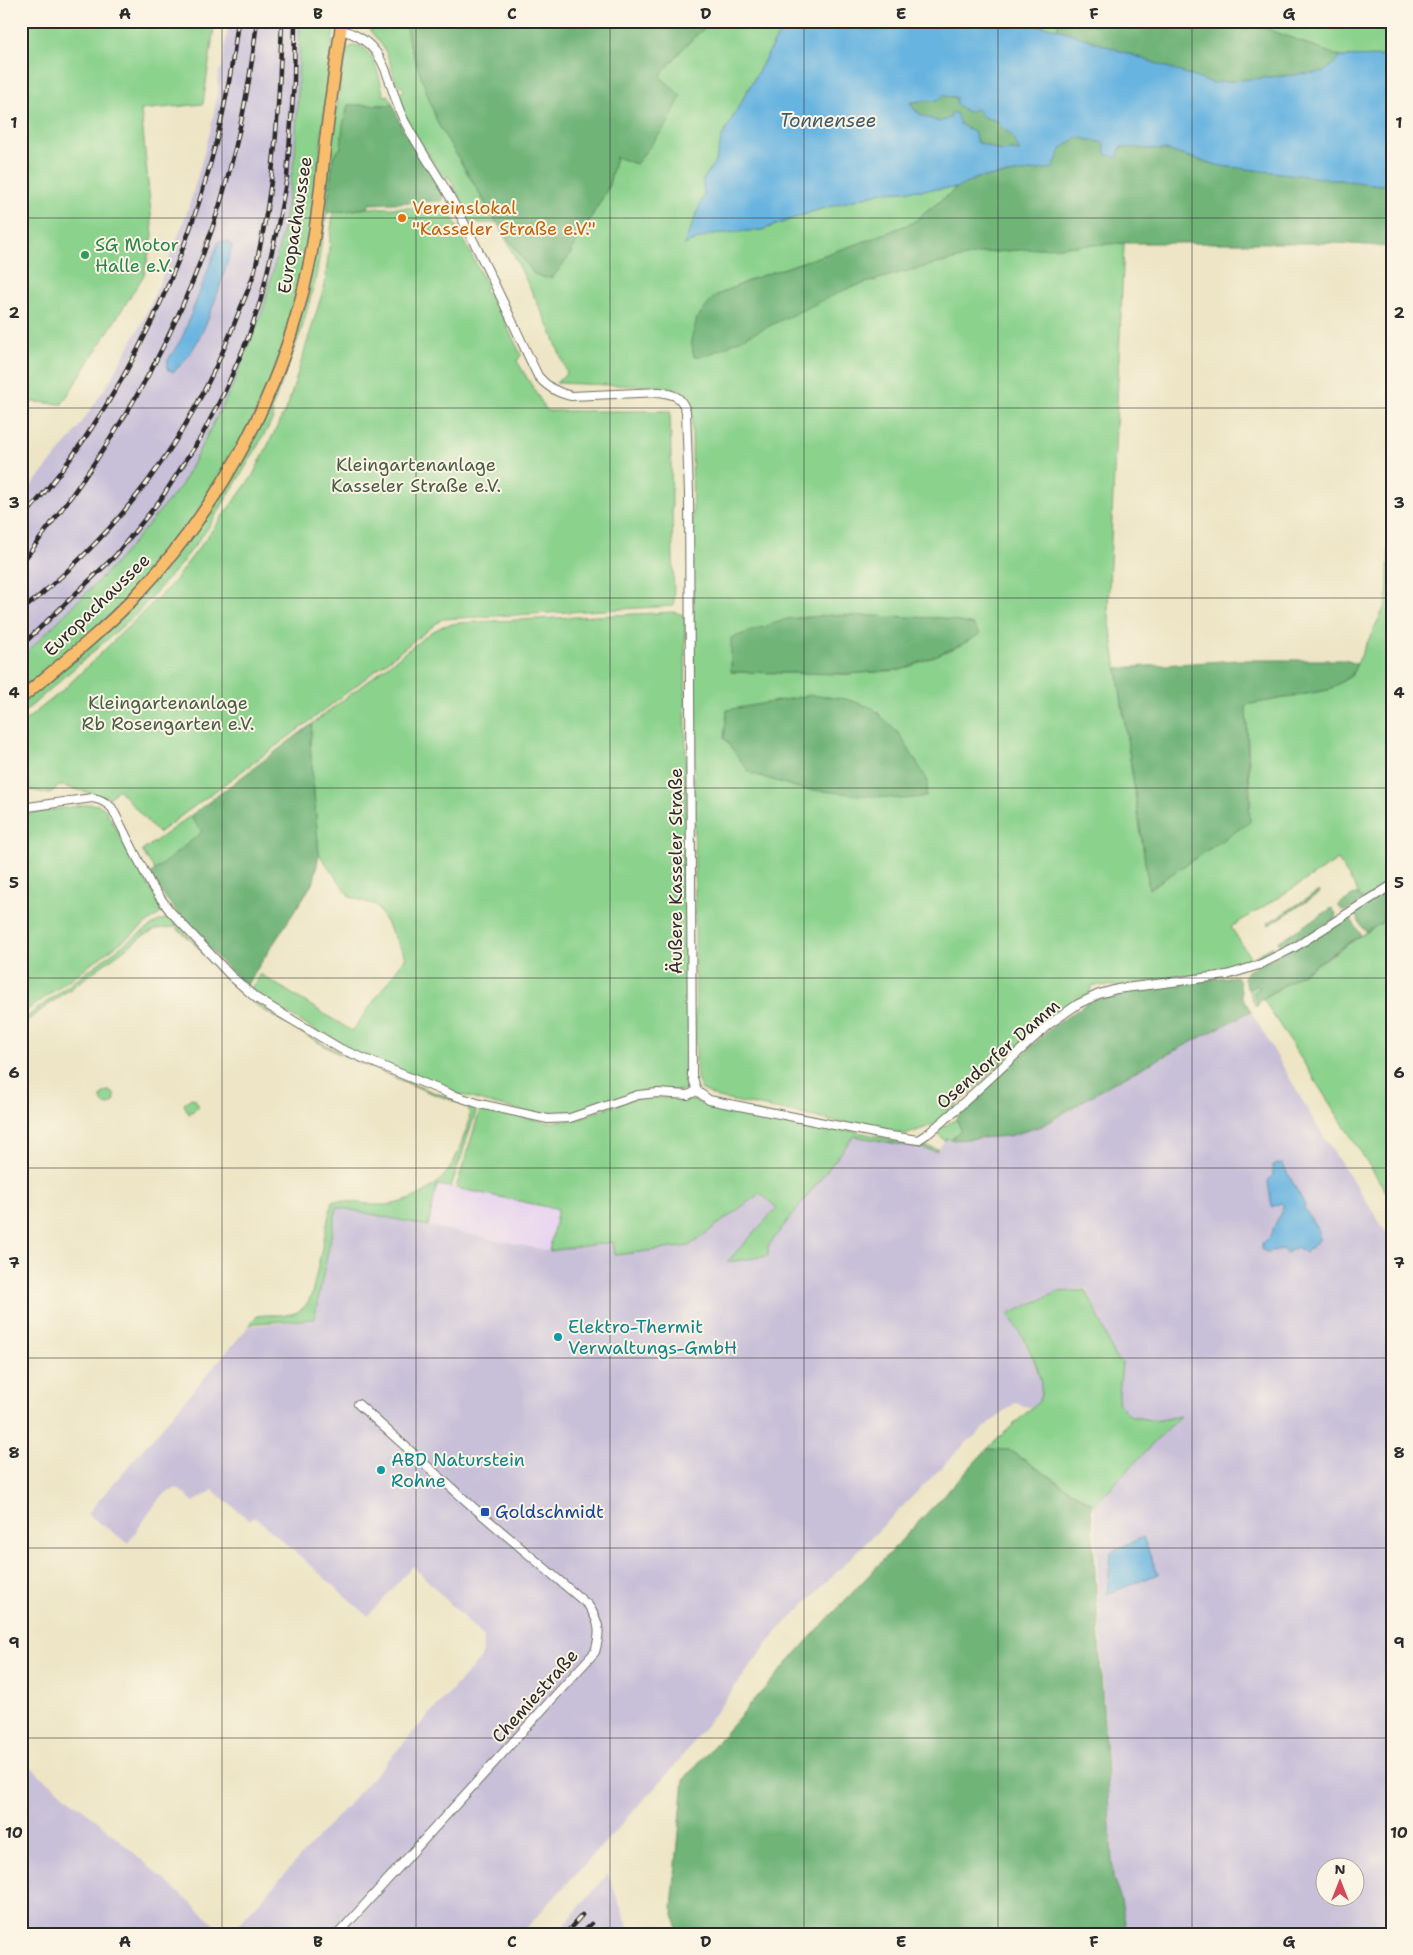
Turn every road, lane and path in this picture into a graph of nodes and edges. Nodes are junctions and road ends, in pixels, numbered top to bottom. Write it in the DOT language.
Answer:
graph roads {
  1 [pos="341,26"];
  2 [pos="21,698"];
  3 [pos="21,808"];
  4 [pos="1392,884"];
  5 [pos="697,1091"];
  6 [pos="358,1404"];
  7 [pos="338,1934"];
  1 -- 2 [label="main road, Europachaussee"];
  1 -- 5 [label="street, Äußere Kasseler Straße"];
  3 -- 5 [label="street"];
  4 -- 5 [label="street, Osendorfer Damm"];
  6 -- 7 [label="street, Chemiestraße"];
}
